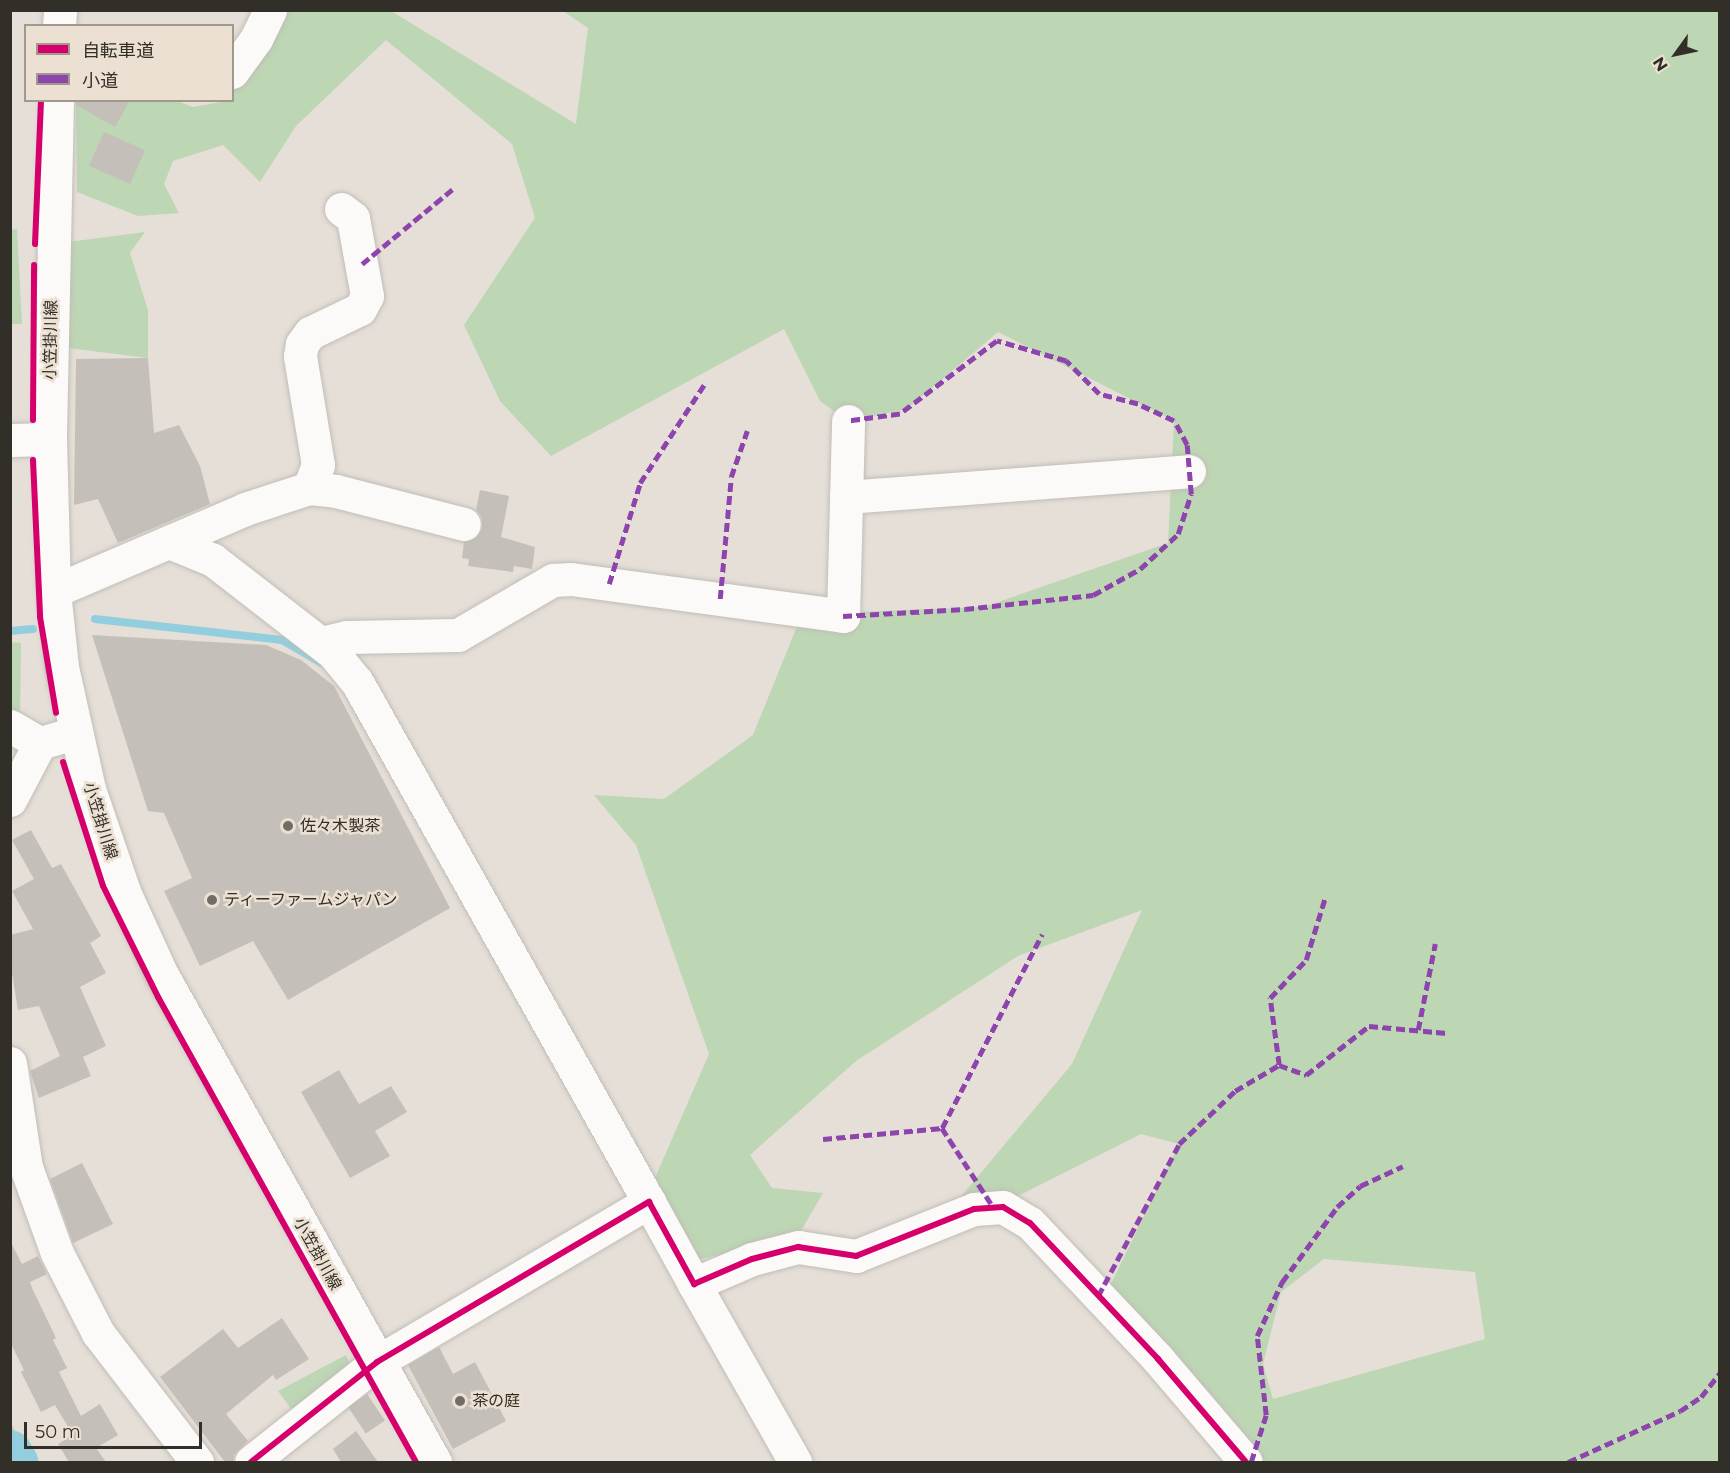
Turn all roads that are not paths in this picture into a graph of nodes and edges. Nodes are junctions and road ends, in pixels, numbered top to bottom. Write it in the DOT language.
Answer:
graph roads {
  1 [pos="270,10"];
  2 [pos="234,69"];
  3 [pos="57,102"];
  4 [pos="341,209"];
  5 [pos="848,421"];
  6 [pos="50,439"];
  7 [pos="10,440"];
  8 [pos="1189,471"];
  9 [pos="309,488"];
  10 [pos="846,497"];
  11 [pos="464,524"];
  12 [pos="169,542"];
  13 [pos="54,591"];
  14 [pos="321,643"];
  15 [pos="10,726"];
  16 [pos="75,733"];
  17 [pos="40,743"];
  18 [pos="10,800"];
  19 [pos="10,1063"];
  20 [pos="649,1202"];
  21 [pos="694,1284"];
  22 [pos="377,1362"];
  23 [pos="197,1462"];
  24 [pos="251,1462"];
  25 [pos="435,1462"];
  26 [pos="795,1462"];
  27 [pos="1246,1462"];
  1 -- 2 [label="street"];
  3 -- 6 [label="street, 小笠掛川線"];
  4 -- 9 [label="street"];
  5 -- 10 [label="street"];
  6 -- 7 [label="street"];
  6 -- 13 [label="street, 小笠掛川線"];
  8 -- 10 [label="street"];
  9 -- 11 [label="street"];
  9 -- 12 [label="street"];
  10 -- 14 [label="street"];
  12 -- 13 [label="street"];
  12 -- 14 [label="street"];
  13 -- 16 [label="street, 小笠掛川線"];
  14 -- 20 [label="street"];
  15 -- 17 [label="street"];
  16 -- 17 [label="street"];
  16 -- 22 [label="street, 小笠掛川線"];
  17 -- 18 [label="street"];
  19 -- 23 [label="street"];
  20 -- 21 [label="street"];
  20 -- 22 [label="street"];
  21 -- 26 [label="street"];
  21 -- 27 [label="street"];
  22 -- 24 [label="street"];
  22 -- 25 [label="street, 小笠掛川線"];
}
